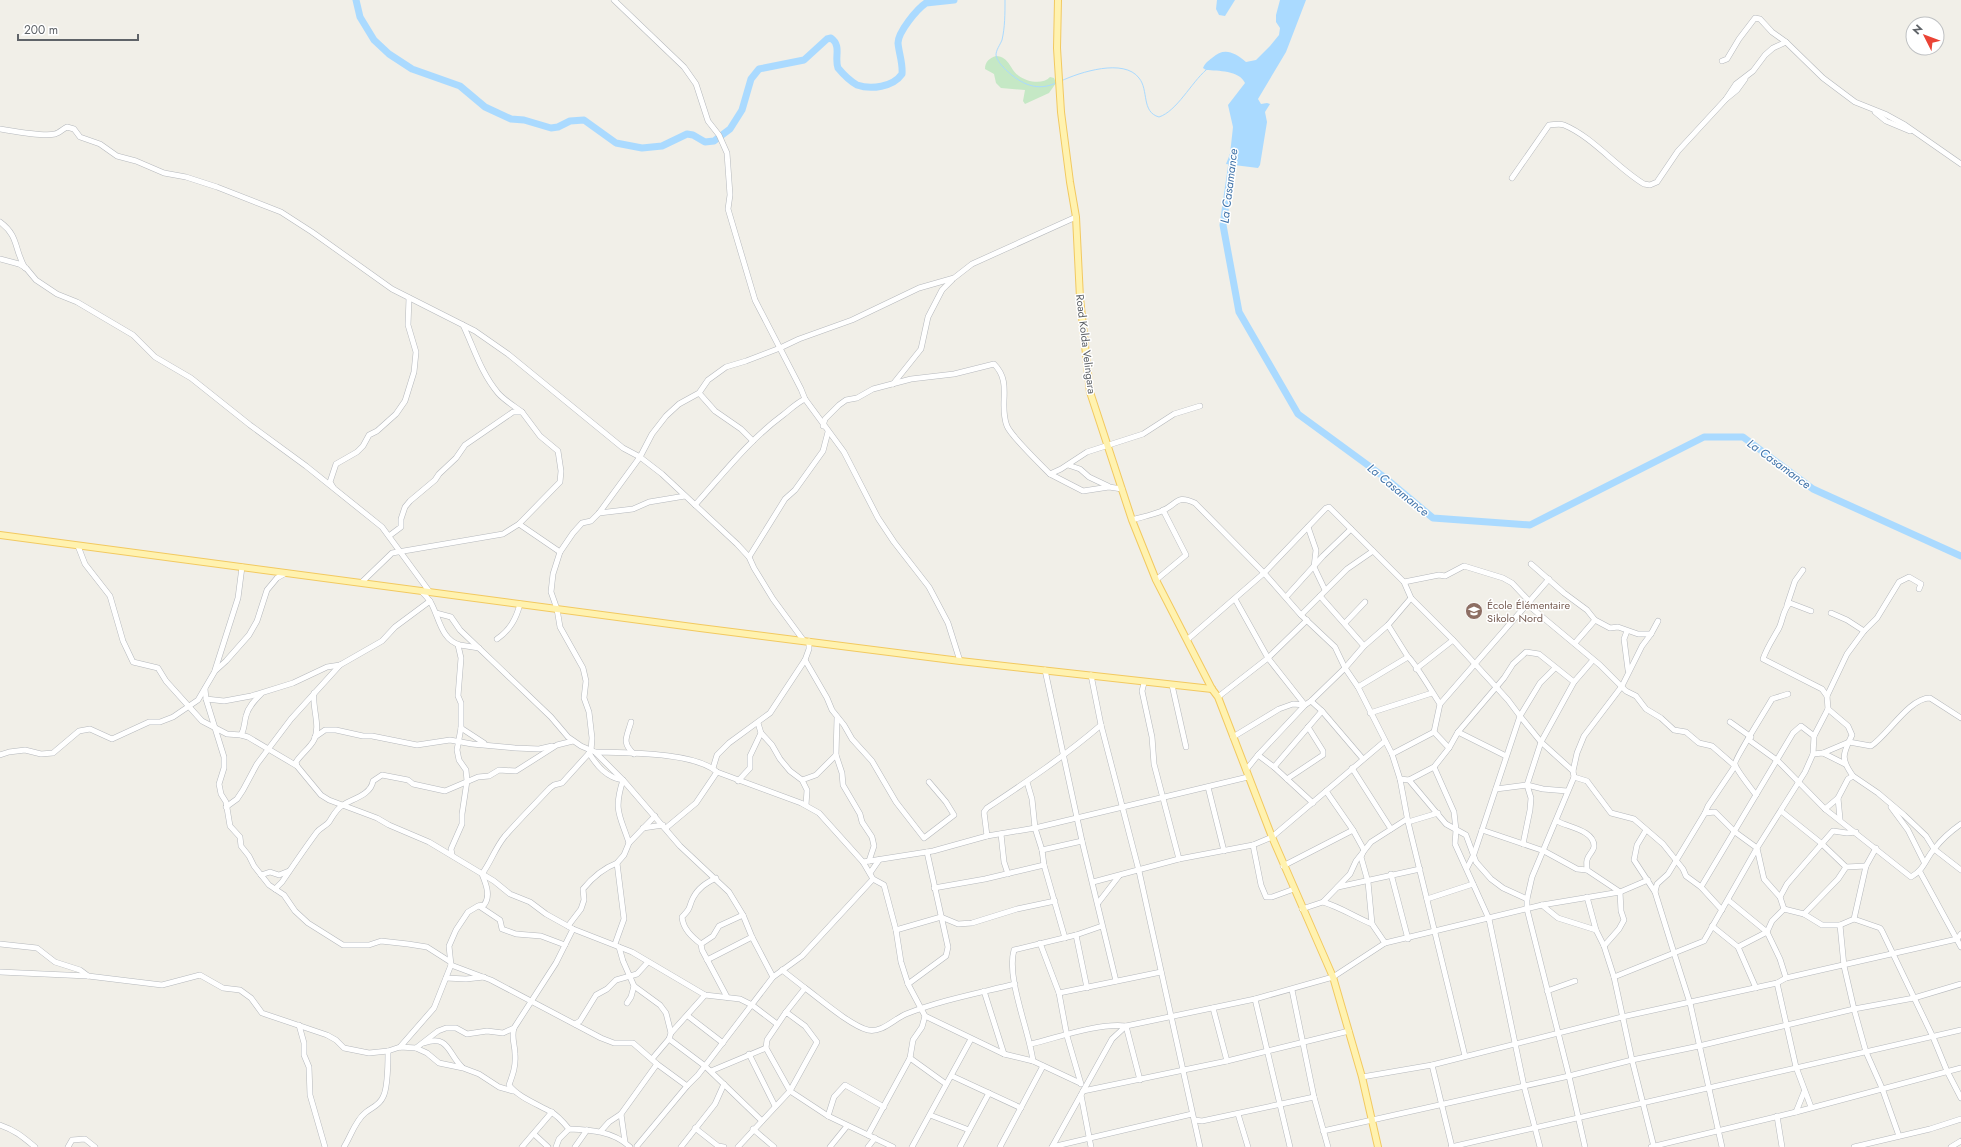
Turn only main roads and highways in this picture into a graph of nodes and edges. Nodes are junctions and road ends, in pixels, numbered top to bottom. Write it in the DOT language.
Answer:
graph roads {
  1 [pos="1058,0"];
  2 [pos="0,535"];
  3 [pos="1212,690"];
  4 [pos="1378,1147"];
  1 -- 3 [label="main road, Road Kolda Velingara"];
  2 -- 3 [label="main road"];
  3 -- 4 [label="main road, Road Kolda Velingara"];
}
